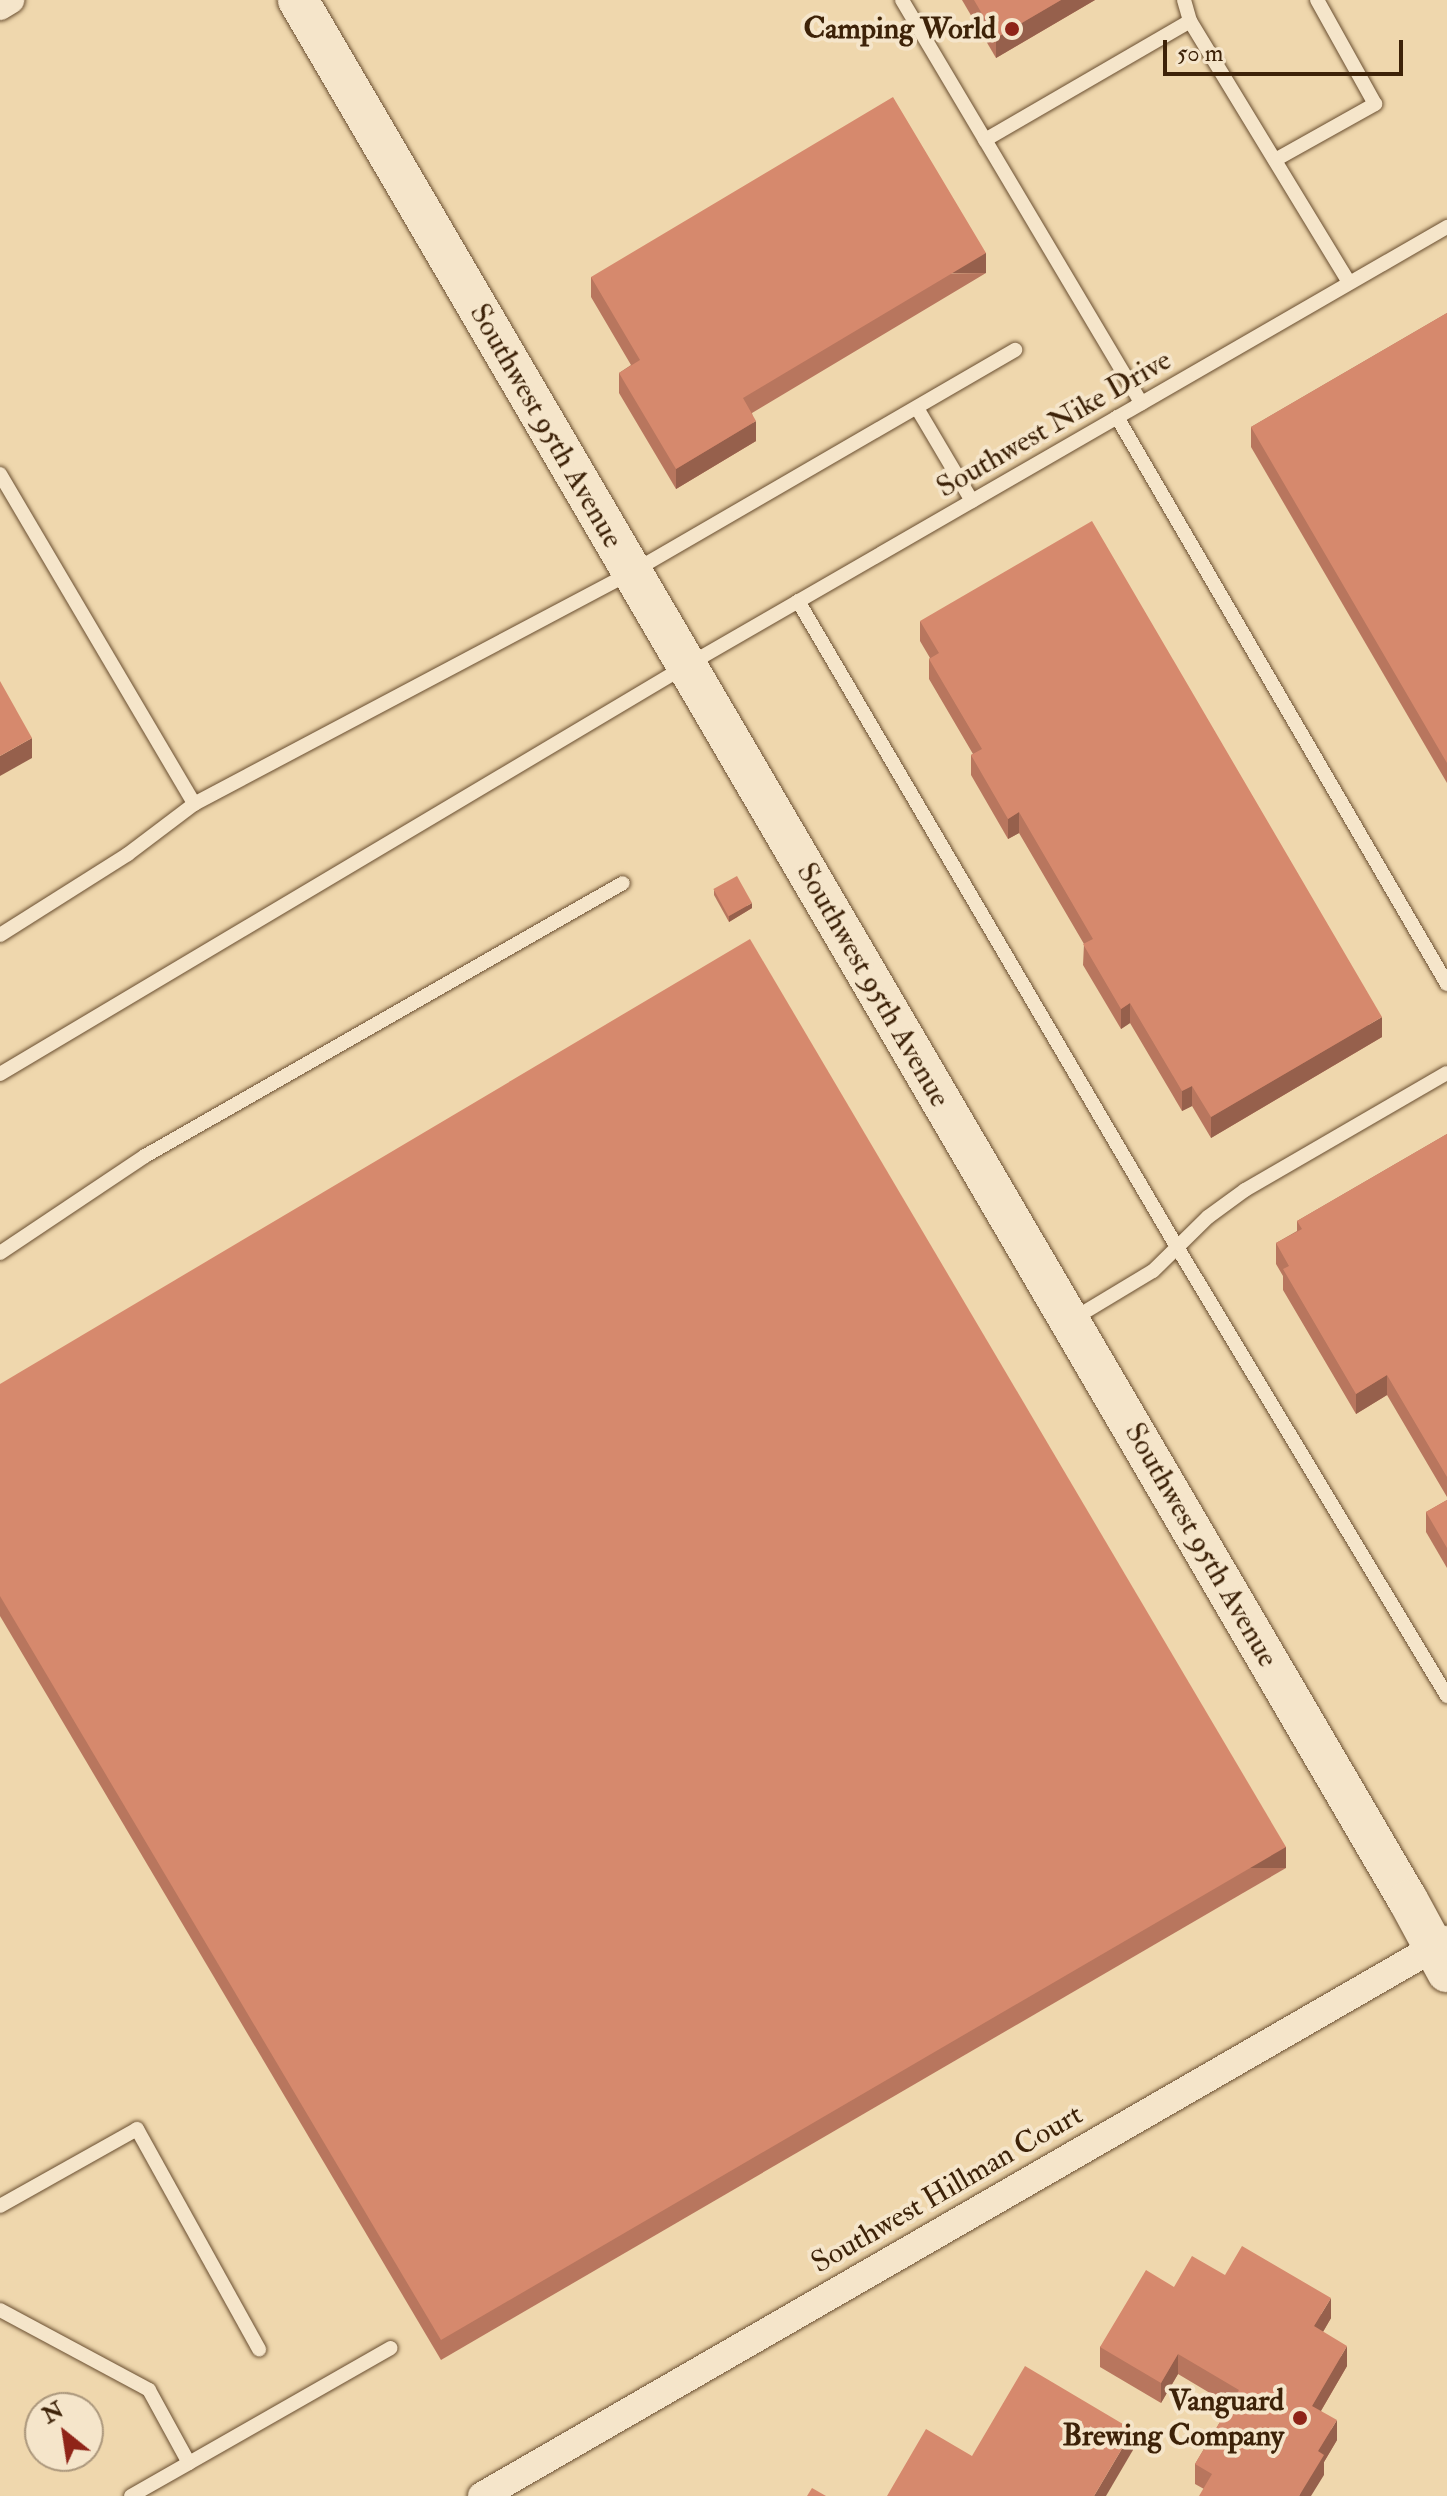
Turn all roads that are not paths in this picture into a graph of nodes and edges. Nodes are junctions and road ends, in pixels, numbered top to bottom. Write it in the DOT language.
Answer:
graph roads {
  1 [pos="10,0"];
  2 [pos="298,0"];
  3 [pos="902,0"];
  4 [pos="1184,0"];
  5 [pos="1317,0"];
  6 [pos="0,6"];
  7 [pos="1190,21"];
  8 [pos="985,140"];
  9 [pos="1275,160"];
  10 [pos="1444,232"];
  11 [pos="1349,283"];
  12 [pos="1015,350"];
  13 [pos="1141,403"];
  14 [pos="917,408"];
  15 [pos="1117,417"];
  16 [pos="0,474"];
  17 [pos="972,501"];
  18 [pos="632,572"];
  19 [pos="798,601"];
  20 [pos="686,666"];
  21 [pos="194,804"];
  22 [pos="623,883"];
  23 [pos="0,935"];
  24 [pos="1447,984"];
  25 [pos="1447,1073"];
  26 [pos="0,1074"];
  27 [pos="1177,1247"];
  28 [pos="0,1253"];
  29 [pos="1070,1321"];
  30 [pos="1447,1696"];
  31 [pos="1443,1953"];
  32 [pos="0,2206"];
  33 [pos="0,2310"];
  34 [pos="391,2348"];
  35 [pos="259,2349"];
  36 [pos="189,2463"];
  37 [pos="131,2496"];
  38 [pos="482,2496"];
  1 -- 6 [label="street"];
  2 -- 18 [label="main road, Southwest 95th Avenue"];
  3 -- 8 [label="lane"];
  4 -- 7 [label="lane"];
  5 -- 9 [label="lane"];
  7 -- 8 [label="lane"];
  7 -- 9 [label="lane"];
  8 -- 13 [label="lane"];
  9 -- 11 [label="lane"];
  10 -- 11 [label="lane, Southwest Nike Drive"];
  11 -- 13 [label="lane, Southwest Nike Drive"];
  12 -- 14 [label="lane"];
  13 -- 15 [label="lane, Southwest Nike Drive"];
  14 -- 17 [label="lane"];
  14 -- 18 [label="lane"];
  15 -- 17 [label="lane, Southwest Nike Drive"];
  15 -- 24 [label="lane"];
  16 -- 21 [label="lane"];
  17 -- 19 [label="lane, Southwest Nike Drive"];
  18 -- 20 [label="main road, Southwest 95th Avenue"];
  18 -- 21 [label="lane"];
  19 -- 20 [label="lane, Southwest Nike Drive"];
  19 -- 27 [label="lane"];
  20 -- 26 [label="lane, Southwest Nike Drive"];
  20 -- 29 [label="main road, Southwest 95th Avenue"];
  21 -- 23 [label="lane"];
  22 -- 28 [label="lane"];
  25 -- 27 [label="lane"];
  27 -- 29 [label="lane"];
  27 -- 30 [label="lane"];
  29 -- 31 [label="main road, Southwest 95th Avenue"];
  31 -- 38 [label="street, Southwest Hillman Court"];
  32 -- 35 [label="lane"];
  33 -- 36 [label="lane"];
  34 -- 36 [label="lane"];
  36 -- 37 [label="lane"];
}
